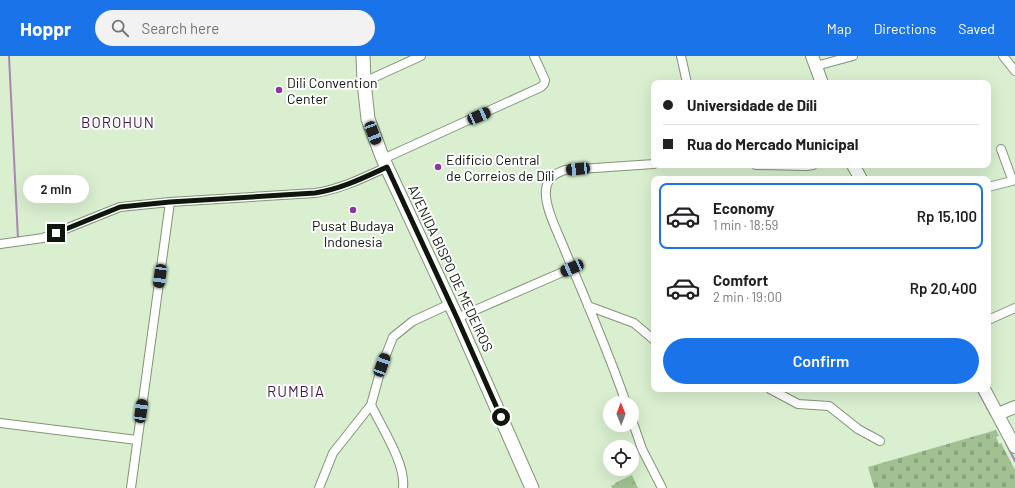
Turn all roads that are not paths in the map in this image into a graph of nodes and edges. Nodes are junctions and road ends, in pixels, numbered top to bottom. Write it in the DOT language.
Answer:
graph roads {
  1 [pos="363,56"];
  2 [pos="420,56"];
  3 [pos="534,56"];
  4 [pos="681,56"];
  5 [pos="853,56"];
  6 [pos="1003,56"];
  7 [pos="814,61"];
  8 [pos="1015,71"];
  9 [pos="686,80"];
  10 [pos="821,80"];
  11 [pos="364,82"];
  12 [pos="1001,149"];
  13 [pos="385,163"];
  14 [pos="651,164"];
  15 [pos="991,186"];
  16 [pos="170,202"];
  17 [pos="0,244"];
  18 [pos="572,268"];
  19 [pos="450,304"];
  20 [pos="588,306"];
  21 [pos="1015,308"];
  22 [pos="457,318"];
  23 [pos="991,319"];
  24 [pos="651,337"];
  25 [pos="776,392"];
  26 [pos="986,392"];
  27 [pos="623,396"];
  28 [pos="371,405"];
  29 [pos="1015,407"];
  30 [pos="998,414"];
  31 [pos="0,423"];
  32 [pos="636,432"];
  33 [pos="137,440"];
  34 [pos="880,442"];
  35 [pos="1015,447"];
  36 [pos="131,488"];
  37 [pos="319,488"];
  38 [pos="402,488"];
  39 [pos="532,488"];
  40 [pos="662,488"];
  1 -- 11 [label="main road, AVENIDA BISPO DE MEDEIROS"];
  2 -- 11 [label="street"];
  3 -- 13 [label="street"];
  4 -- 9 [label="street"];
  5 -- 7 [label="street"];
  6 -- 8 [label="street"];
  7 -- 10 [label="street"];
  11 -- 13 [label="main road, AVENIDA BISPO DE MEDEIROS"];
  12 -- 15 [label="street"];
  13 -- 16 [label="street"];
  13 -- 19 [label="main road, AVENIDA BISPO DE MEDEIROS"];
  14 -- 18 [label="street"];
  16 -- 17 [label="street"];
  16 -- 33 [label="street"];
  18 -- 20 [label="street"];
  18 -- 22 [label="street"];
  19 -- 22 [label="main road, AVENIDA BISPO DE MEDEIROS"];
  19 -- 28 [label="street"];
  20 -- 24 [label="street"];
  20 -- 27 [label="street"];
  21 -- 23 [label="street"];
  22 -- 39 [label="main road, AVENIDA BISPO DE MEDEIROS"];
  25 -- 34 [label="street"];
  26 -- 30 [label="street"];
  28 -- 37 [label="street"];
  28 -- 38 [label="street"];
  29 -- 30 [label="street"];
  30 -- 35 [label="street"];
  31 -- 33 [label="street"];
  32 -- 40 [label="street"];
  33 -- 36 [label="street"];
}
